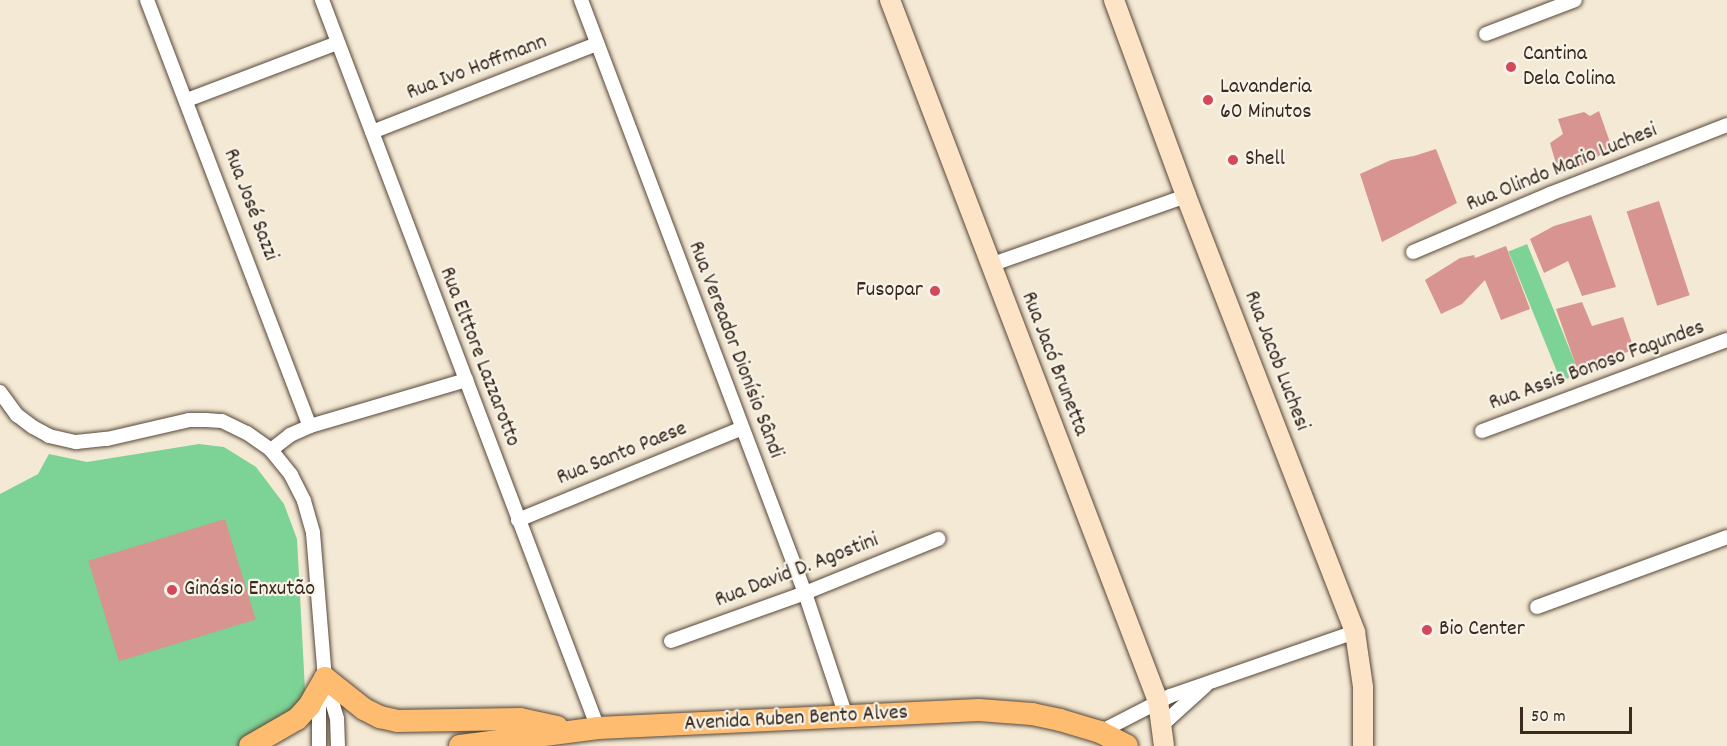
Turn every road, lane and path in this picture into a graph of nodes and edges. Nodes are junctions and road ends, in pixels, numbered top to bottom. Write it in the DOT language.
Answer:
graph roads {
  1 [pos="147,0"];
  2 [pos="322,0"];
  3 [pos="581,0"];
  4 [pos="890,0"];
  5 [pos="1115,0"];
  6 [pos="1575,0"];
  7 [pos="1486,34"];
  8 [pos="337,43"];
  9 [pos="597,44"];
  10 [pos="187,100"];
  11 [pos="1727,125"];
  12 [pos="372,132"];
  13 [pos="1186,196"];
  14 [pos="1413,252"];
  15 [pos="990,265"];
  16 [pos="1727,340"];
  17 [pos="466,380"];
  18 [pos="0,392"];
  19 [pos="310,426"];
  20 [pos="742,428"];
  21 [pos="1482,431"];
  22 [pos="271,450"];
  23 [pos="518,520"];
  24 [pos="1727,537"];
  25 [pos="938,539"];
  26 [pos="805,593"];
  27 [pos="1537,607"];
  28 [pos="1355,632"];
  29 [pos="671,641"];
  30 [pos="325,678"];
  31 [pos="1211,681"];
  32 [pos="1158,701"];
  33 [pos="846,716"];
  34 [pos="1163,724"];
  35 [pos="598,728"];
  36 [pos="570,730"];
  37 [pos="1100,732"];
  38 [pos="250,746"];
  39 [pos="319,746"];
  40 [pos="338,746"];
  41 [pos="460,746"];
  42 [pos="1127,746"];
  43 [pos="1164,746"];
  44 [pos="1363,746"];
  1 -- 10 [label="street, Rua José Sazzi"];
  2 -- 8 [label="street, Rua Elttore Lazzarotto"];
  3 -- 9 [label="street, Rua Vereador Dionísio Sândi"];
  4 -- 15 [label="street, Rua Jacó Brunetta"];
  5 -- 13 [label="street, Rua Jacob Luchesi"];
  6 -- 7 [label="street"];
  8 -- 10 [label="street"];
  8 -- 12 [label="street, Rua Elttore Lazzarotto"];
  9 -- 12 [label="street, Rua Ivo Hoffmann"];
  9 -- 20 [label="street, Rua Vereador Dionísio Sândi"];
  10 -- 19 [label="street, Rua José Sazzi"];
  11 -- 14 [label="street, Rua Olindo Mario Luchesi"];
  12 -- 17 [label="street, Rua Elttore Lazzarotto"];
  13 -- 15 [label="street"];
  13 -- 28 [label="street, Rua Jacob Luchesi"];
  15 -- 32 [label="street, Rua Jacó Brunetta"];
  16 -- 21 [label="street, Rua Assis Bonoso Fagundes"];
  17 -- 19 [label="street"];
  17 -- 23 [label="street, Rua Elttore Lazzarotto"];
  18 -- 22 [label="street"];
  19 -- 22 [label="street"];
  20 -- 23 [label="street, Rua Santo Paese"];
  20 -- 26 [label="street, Rua Vereador Dionísio Sândi"];
  22 -- 30 [label="street"];
  23 -- 35 [label="street, Rua Elttore Lazzarotto"];
  24 -- 27 [label="street"];
  25 -- 26 [label="street, Rua David D. Agostini"];
  26 -- 29 [label="street, Rua David D. Agostini"];
  26 -- 33 [label="street, Rua Vereador Dionísio Sândi"];
  28 -- 31 [label="street"];
  28 -- 44 [label="street, Rua Jacob Luchesi"];
  30 -- 36 [label="main road"];
  30 -- 38 [label="main road"];
  30 -- 39 [label="street"];
  30 -- 40 [label="street"];
  31 -- 32 [label="street"];
  31 -- 34 [label="street"];
  32 -- 34 [label="street, Rua Jacó Brunetta"];
  32 -- 37 [label="street"];
  33 -- 35 [label="main road, Avenida Ruben Bento Alves"];
  33 -- 37 [label="main road, Avenida Ruben Bento Alves"];
  34 -- 43 [label="street, Rua Jacó Brunetta"];
  35 -- 36 [label="main road, Avenida Ruben Bento Alves"];
  36 -- 41 [label="main road, Avenida Ruben Bento Alves"];
  37 -- 42 [label="main road, Avenida Ruben Bento Alves"];
}
